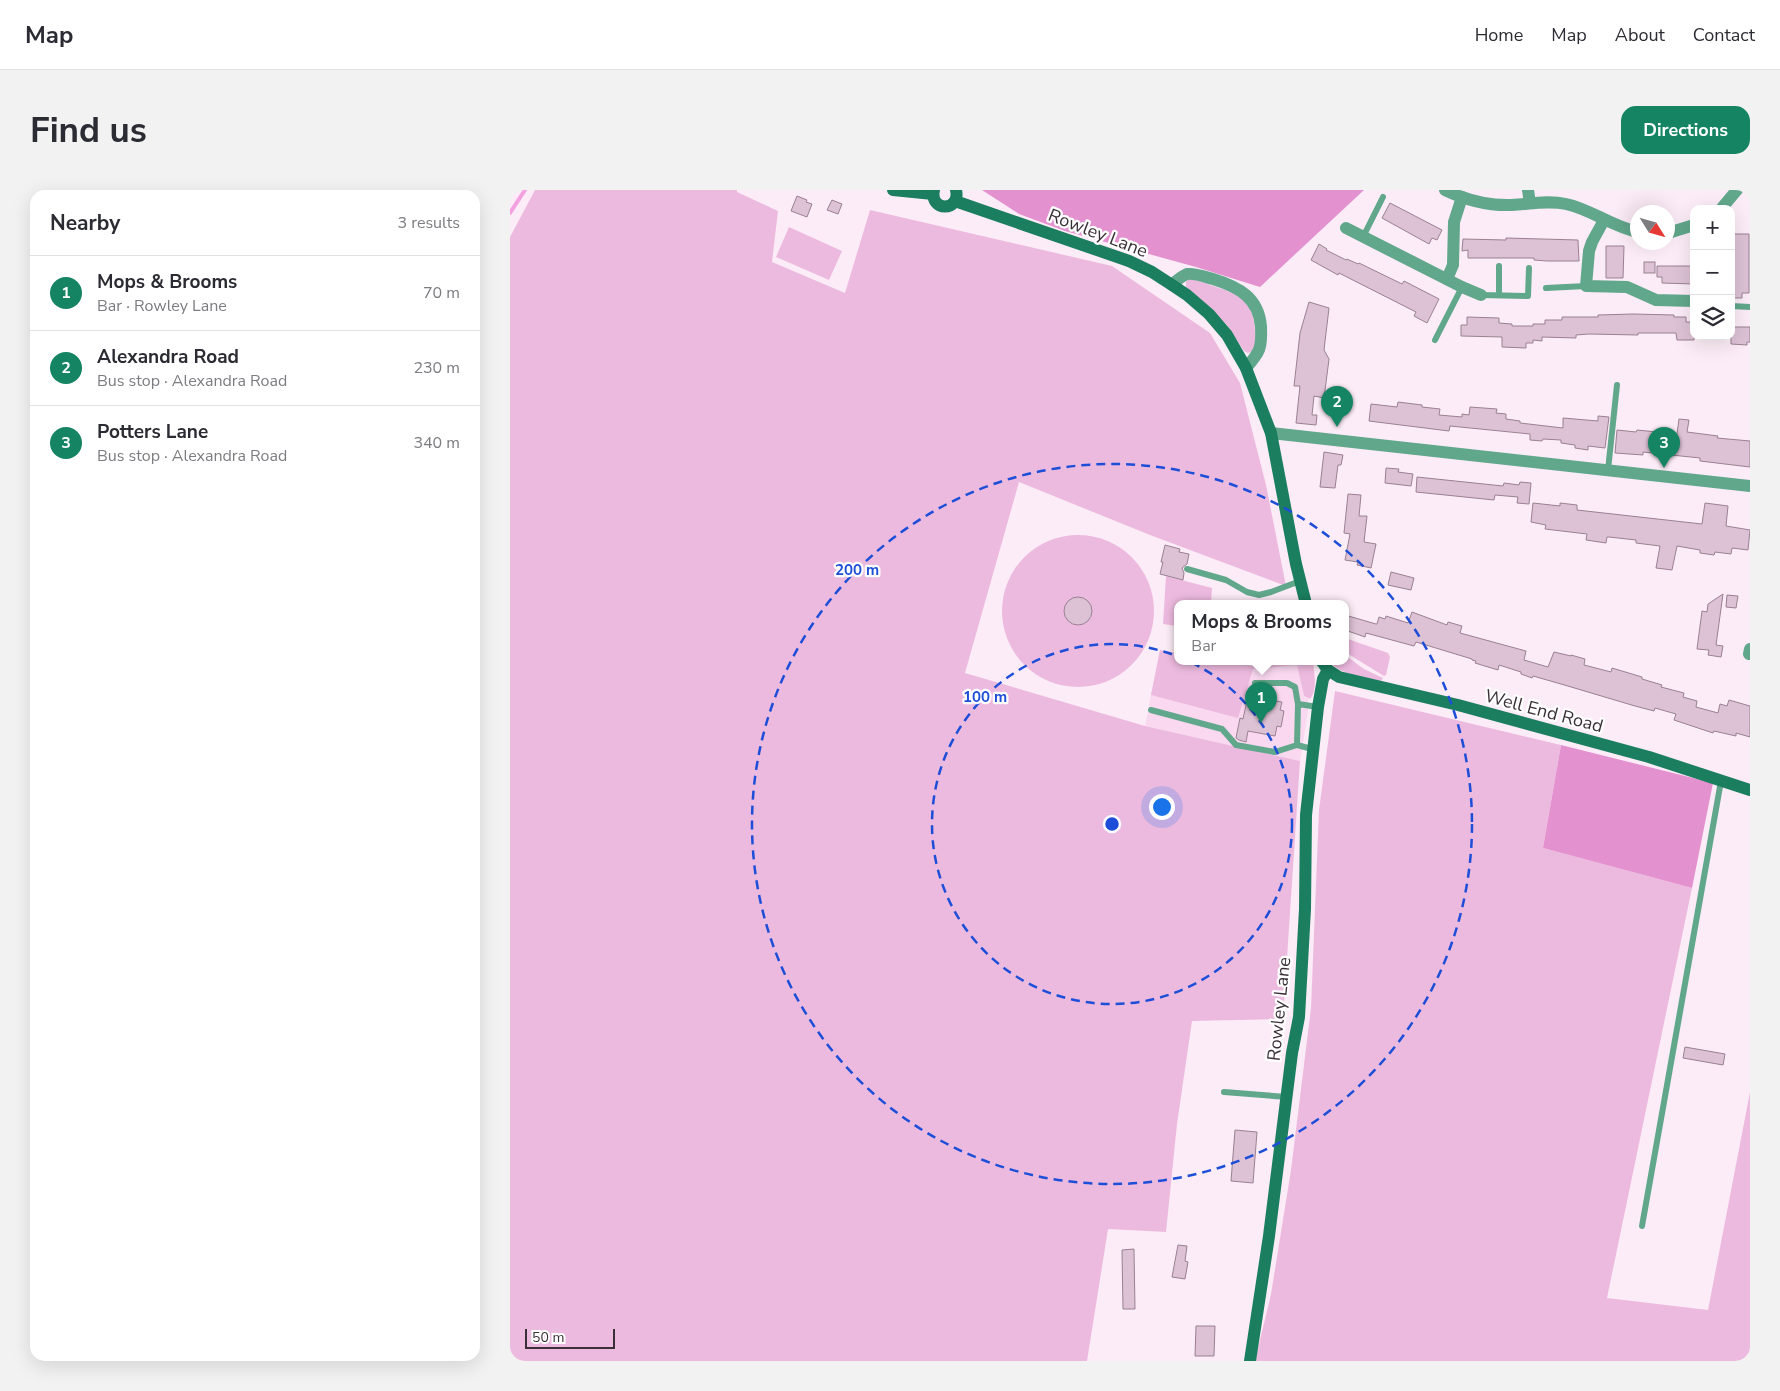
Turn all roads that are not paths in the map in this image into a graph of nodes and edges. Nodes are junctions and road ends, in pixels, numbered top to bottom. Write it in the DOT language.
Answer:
graph roads {
  1 [pos="893,190"];
  2 [pos="1445,190"];
  3 [pos="1528,190"];
  4 [pos="1737,190"];
  5 [pos="933,192"];
  6 [pos="955,195"];
  7 [pos="1383,197"];
  8 [pos="1462,197"];
  9 [pos="1530,203"];
  10 [pos="1724,205"];
  11 [pos="1604,220"];
  12 [pos="1690,226"];
  13 [pos="1346,228"];
  14 [pos="1630,229"];
  15 [pos="1675,231"];
  16 [pos="1363,236"];
  17 [pos="1499,266"];
  18 [pos="1529,268"];
  19 [pos="1448,279"];
  20 [pos="1172,285"];
  21 [pos="1586,286"];
  22 [pos="1462,287"];
  23 [pos="1546,288"];
  24 [pos="1481,295"];
  25 [pos="1499,295"];
  26 [pos="1690,300"];
  27 [pos="1735,306"];
  28 [pos="1750,307"];
  29 [pos="1435,340"];
  30 [pos="1246,368"];
  31 [pos="1617,385"];
  32 [pos="1270,433"];
  33 [pos="1608,470"];
  34 [pos="1750,486"];
  35 [pos="1187,569"];
  36 [pos="1300,581"];
  37 [pos="1305,600"];
  38 [pos="1325,666"];
  39 [pos="1255,683"];
  40 [pos="1298,704"];
  41 [pos="1318,706"];
  42 [pos="1151,710"];
  43 [pos="1297,746"];
  44 [pos="1312,749"];
  45 [pos="1721,781"];
  46 [pos="1750,790"];
  47 [pos="1224,1092"];
  48 [pos="1287,1097"];
  49 [pos="1642,1226"];
  50 [pos="1250,1361"];
  1 -- 5 [label="street"];
  2 -- 8 [label="street"];
  3 -- 9 [label="street"];
  4 -- 10 [label="street"];
  5 -- 6 [label="street, Rowley Lane"];
  6 -- 20 [label="street, Rowley Lane"];
  7 -- 16 [label="lane"];
  8 -- 9 [label="street"];
  8 -- 19 [label="street"];
  9 -- 11 [label="street"];
  11 -- 14 [label="street"];
  11 -- 21 [label="street"];
  12 -- 15 [label="street"];
  13 -- 16 [label="street"];
  16 -- 19 [label="street"];
  17 -- 25 [label="lane"];
  18 -- 25 [label="lane"];
  19 -- 22 [label="street"];
  20 -- 30 [label="street, Rowley Lane"];
  20 -- 30 [label="street"];
  21 -- 23 [label="lane"];
  21 -- 26 [label="street"];
  22 -- 24 [label="street"];
  22 -- 29 [label="lane"];
  24 -- 25 [label="lane"];
  27 -- 28 [label="lane"];
  30 -- 32 [label="street, Rowley Lane"];
  31 -- 33 [label="lane"];
  32 -- 33 [label="street"];
  32 -- 36 [label="street, Rowley Lane"];
  33 -- 34 [label="street"];
  35 -- 36 [label="lane"];
  36 -- 37 [label="street, Rowley Lane"];
  38 -- 41 [label="street, Rowley Lane"];
  38 -- 45 [label="street, Well End Road"];
  39 -- 40 [label="lane"];
  40 -- 41 [label="lane"];
  40 -- 43 [label="lane"];
  41 -- 44 [label="street, Rowley Lane"];
  42 -- 43 [label="lane"];
  43 -- 44 [label="lane"];
  44 -- 48 [label="street, Rowley Lane"];
  45 -- 46 [label="street, Well End Road"];
  45 -- 49 [label="lane"];
  47 -- 48 [label="lane"];
  48 -- 50 [label="street, Rowley Lane"];
}
